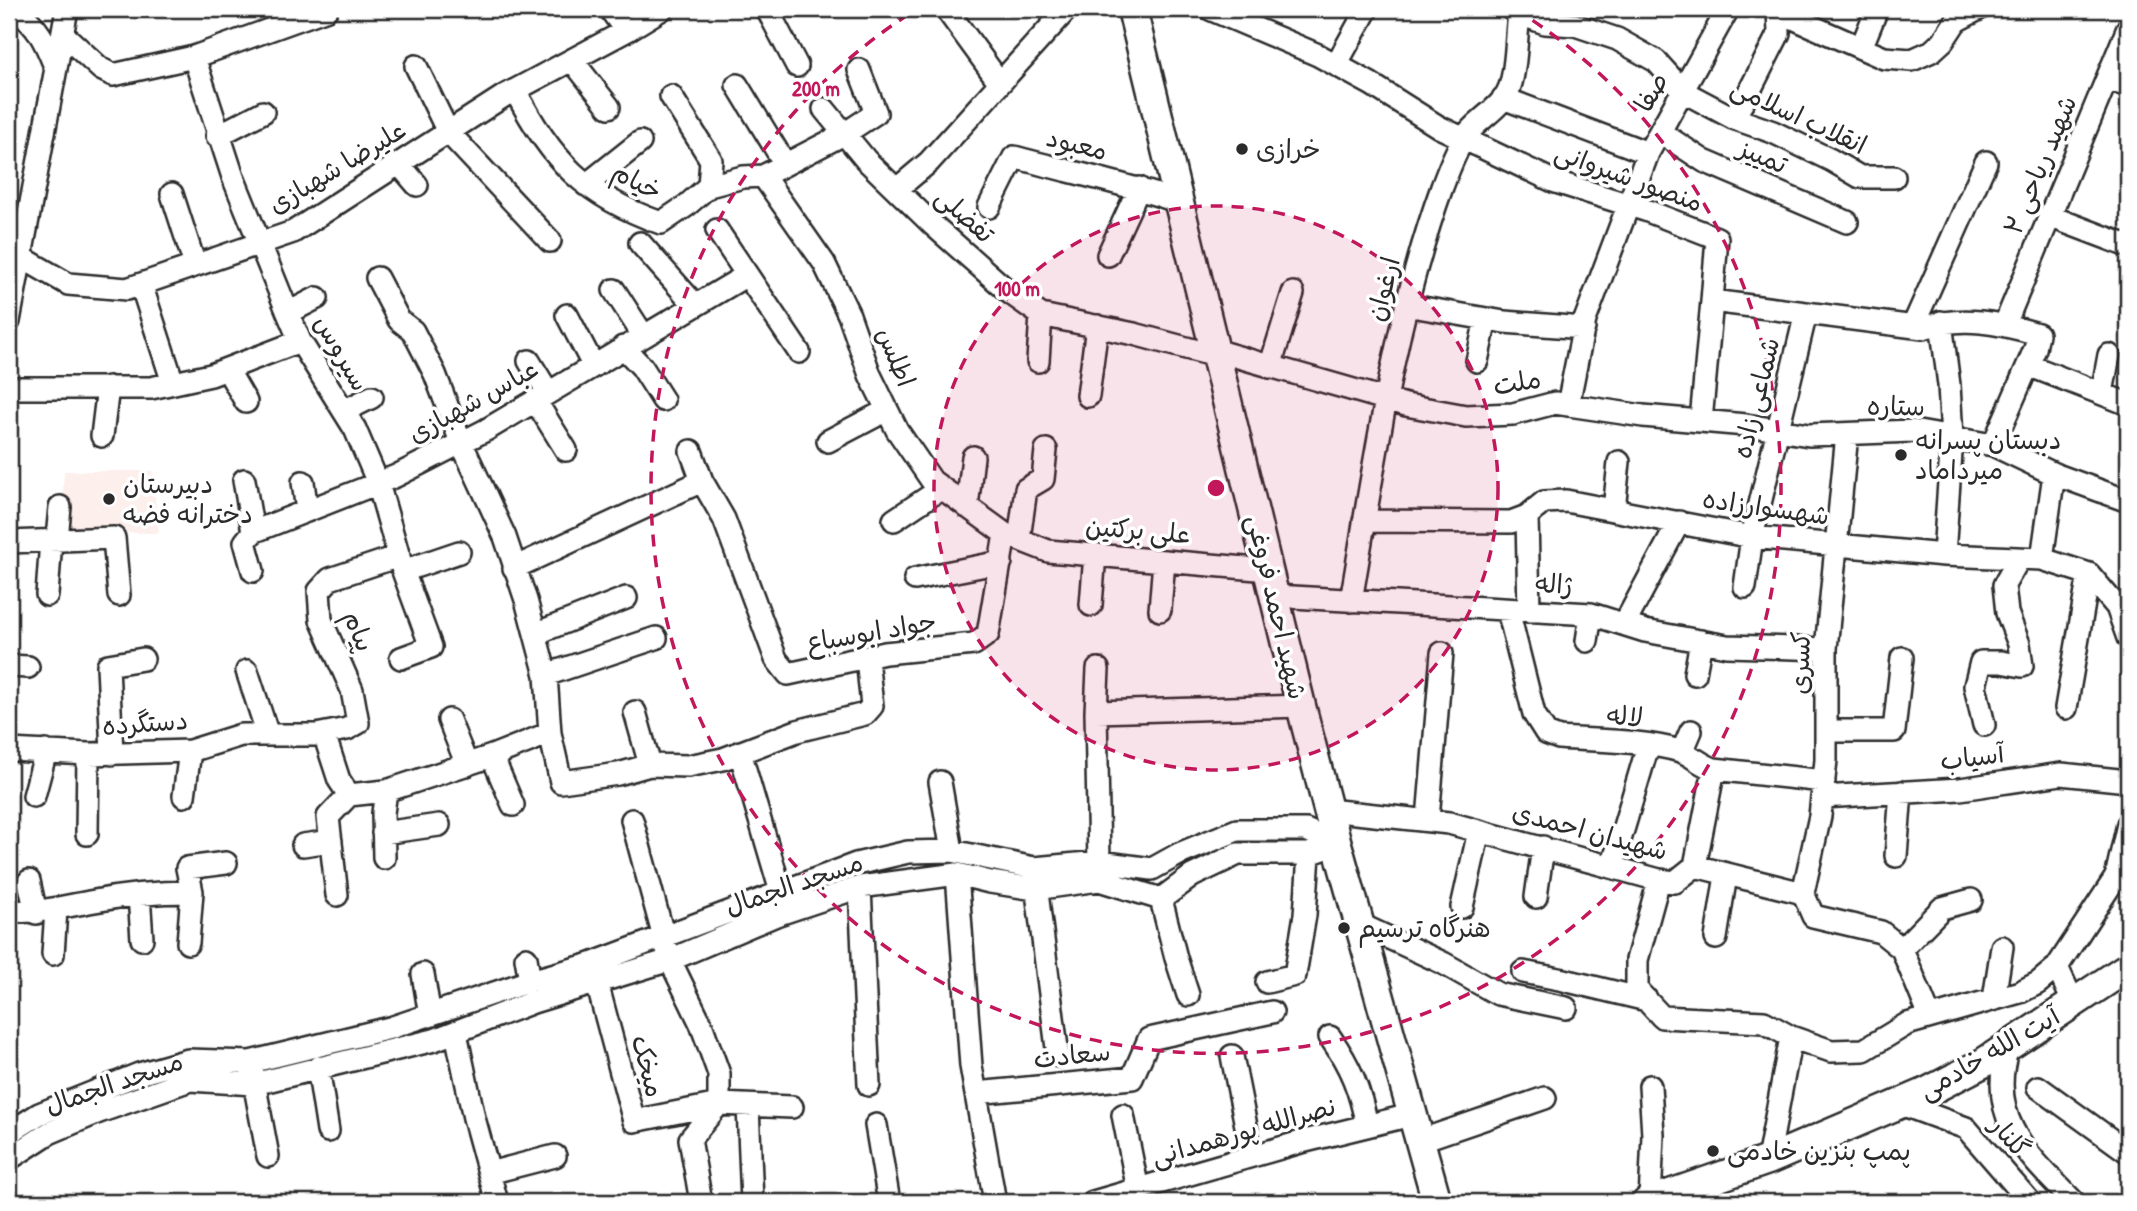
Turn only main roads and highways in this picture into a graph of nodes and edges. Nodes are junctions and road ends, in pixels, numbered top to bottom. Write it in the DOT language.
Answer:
graph roads {
  1 [pos="1132,9"];
  2 [pos="2128,967"];
  3 [pos="1437,1201"];
  4 [pos="1649,1202"];
  1 -- 3 [label="main road, شهید احمد فروغی"];
  2 -- 4 [label="main road, آیت الله خادمی"];
}
